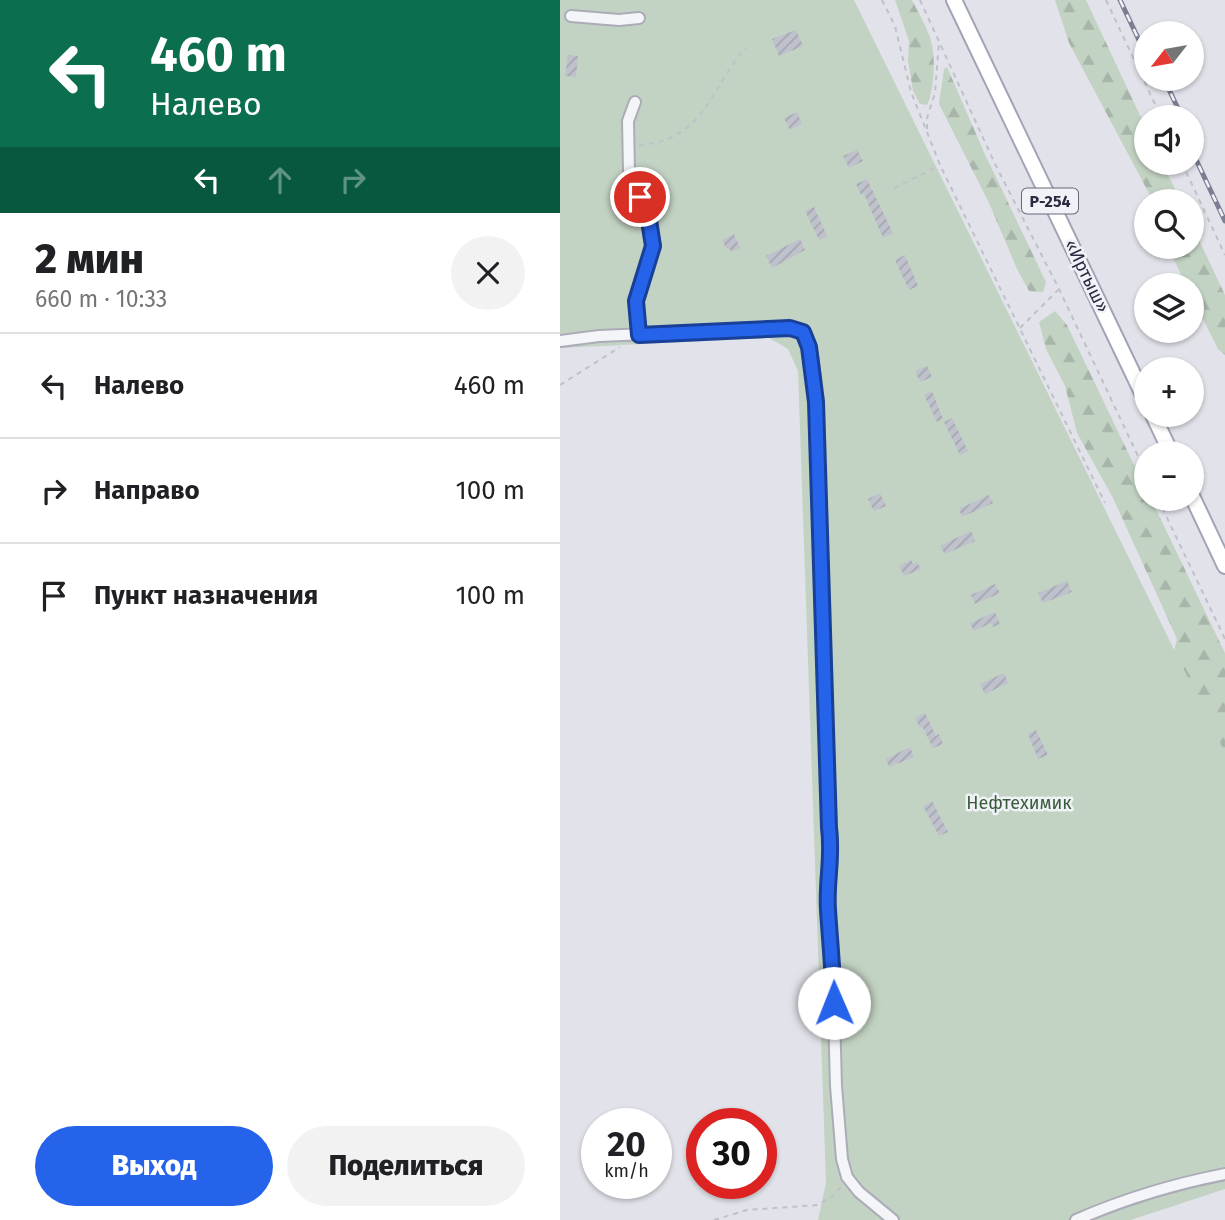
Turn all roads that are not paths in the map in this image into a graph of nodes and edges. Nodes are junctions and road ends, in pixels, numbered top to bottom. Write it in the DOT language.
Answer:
graph roads {
  1 [pos="954,0"];
  2 [pos="571,16"];
  3 [pos="639,18"];
  4 [pos="635,102"];
  5 [pos="639,335"];
  6 [pos="560,341"];
  7 [pos="1134,376"];
  8 [pos="1199,511"];
  9 [pos="1225,566"];
  10 [pos="1225,1174"];
  11 [pos="893,1220"];
  12 [pos="1076,1220"];
  1 -- 7 [label="main road, «Иртыш» / Р-254"];
  2 -- 3 [label="street"];
  4 -- 5 [label="street"];
  5 -- 6 [label="street"];
  5 -- 11 [label="street"];
  8 -- 9 [label="main road"];
  10 -- 12 [label="street"];
}
